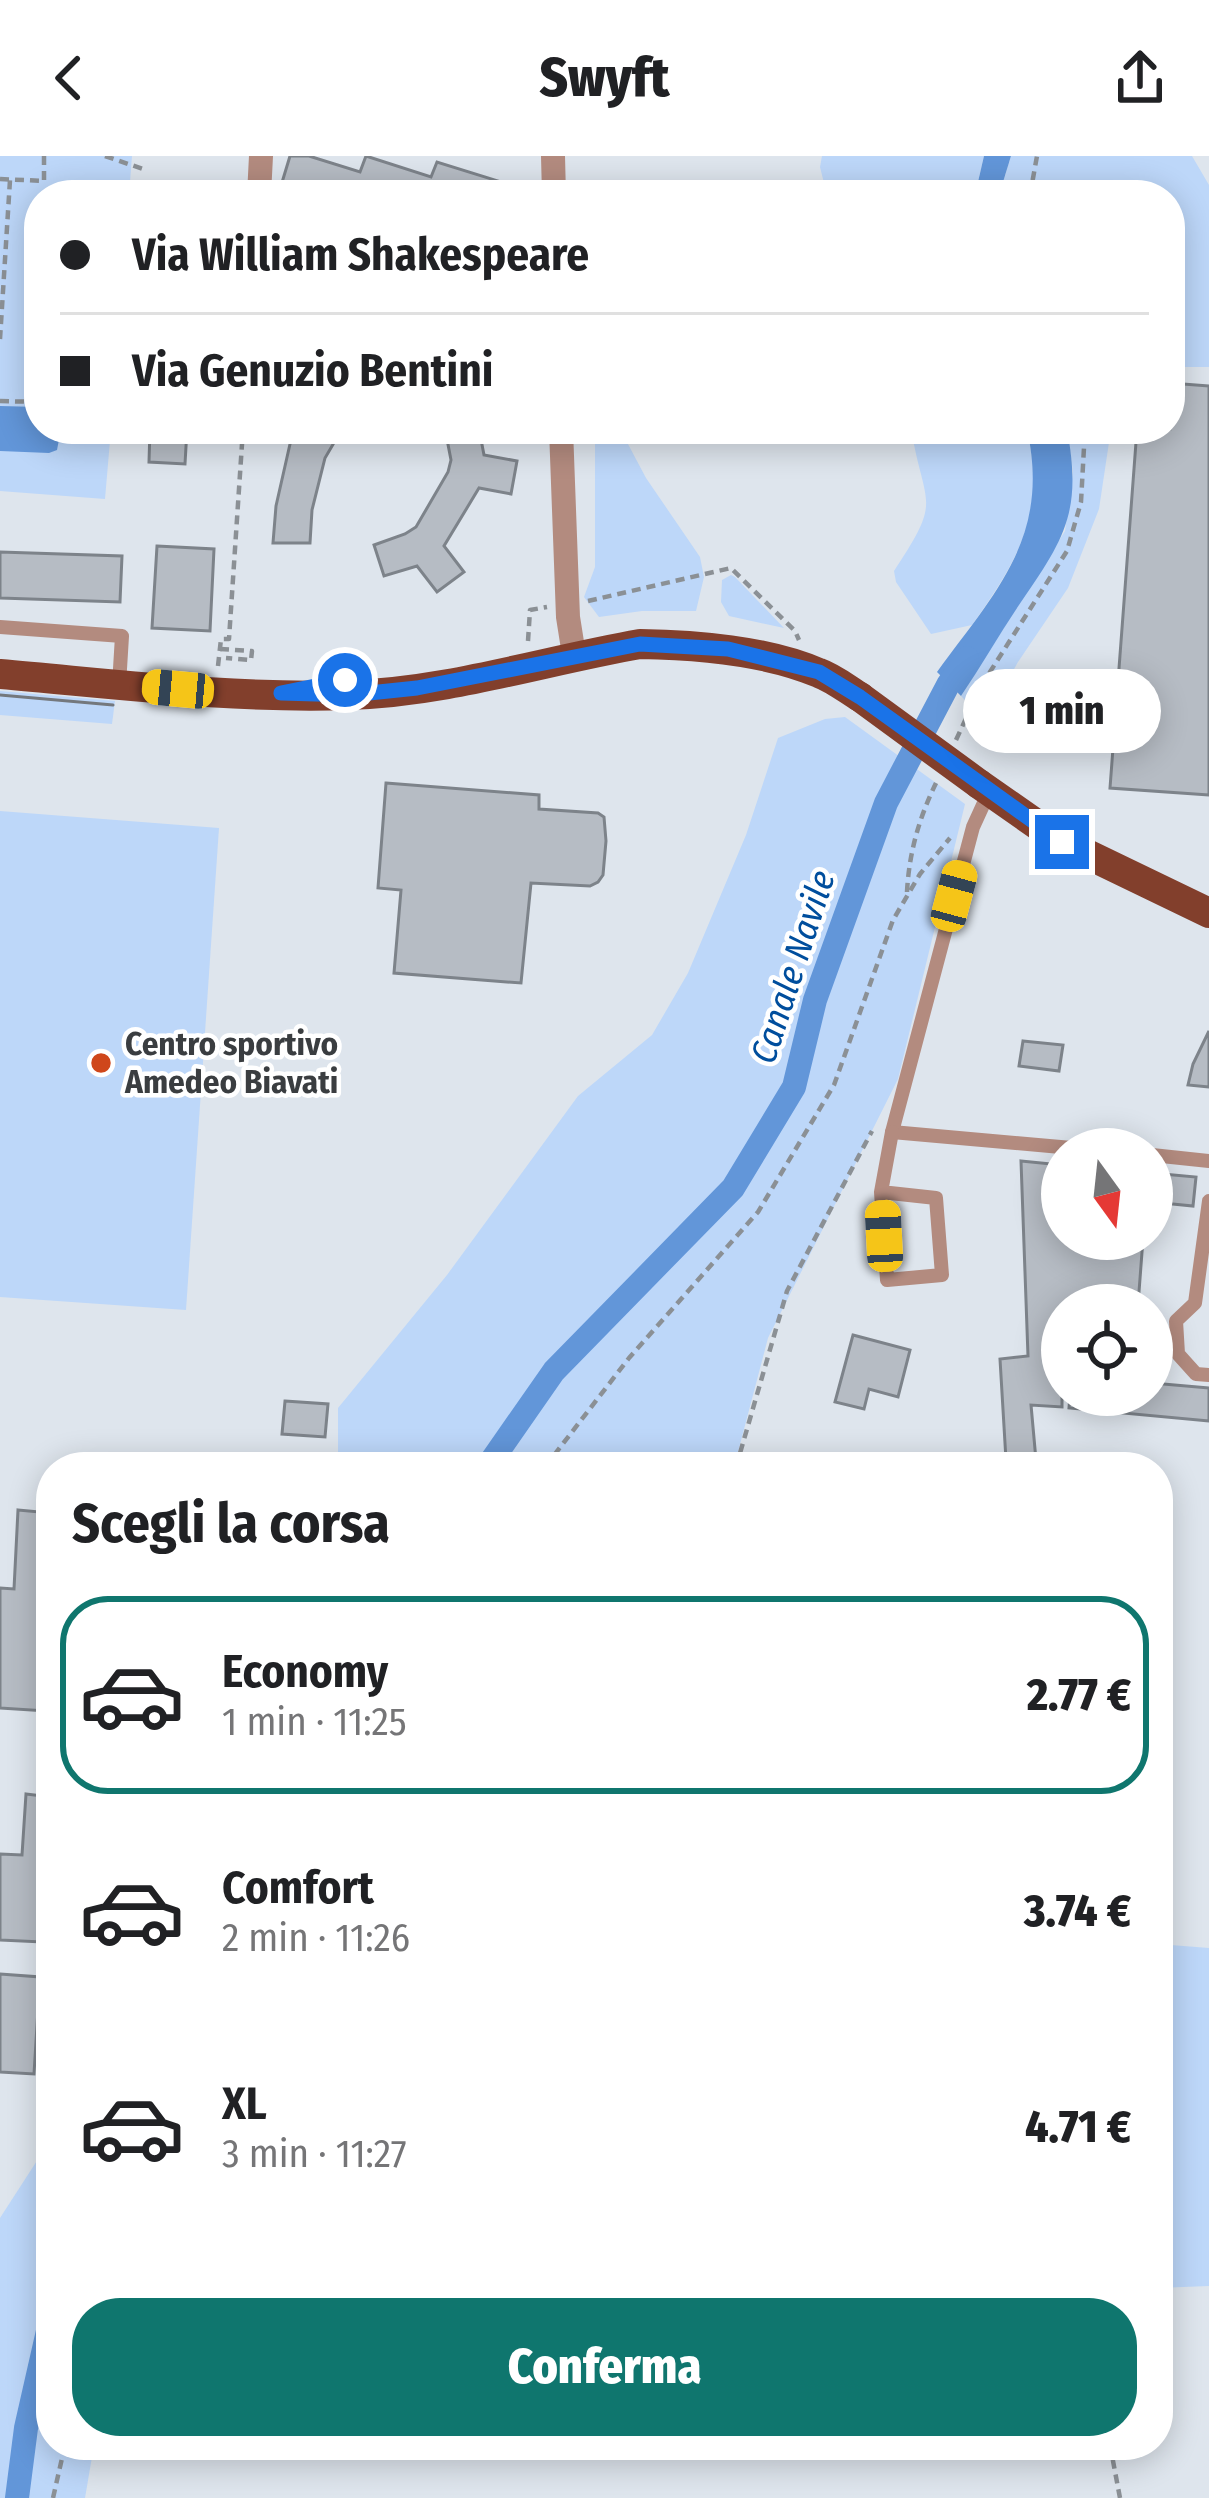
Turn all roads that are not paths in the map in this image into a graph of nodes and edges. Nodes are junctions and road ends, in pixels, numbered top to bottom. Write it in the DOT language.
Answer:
graph roads {
  1 [pos="561,444"];
  2 [pos="0,627"];
  3 [pos="570,632"];
  4 [pos="0,674"];
  5 [pos="119,685"];
  6 [pos="860,697"];
  7 [pos="984,788"];
  8 [pos="1209,913"];
  9 [pos="892,1132"];
  10 [pos="1041,1145"];
  11 [pos="1173,1157"];
  12 [pos="1209,1161"];
  13 [pos="881,1192"];
  14 [pos="1209,1201"];
  15 [pos="1209,1375"];
  1 -- 3 [label="street"];
  2 -- 5 [label="lane"];
  3 -- 5 [label="main road"];
  3 -- 6 [label="main road"];
  3 -- 6 [label="main road"];
  4 -- 5 [label="main road"];
  6 -- 7 [label="main road, bridge"];
  7 -- 8 [label="main road"];
  7 -- 9 [label="lane"];
  9 -- 10 [label="lane"];
  9 -- 13 [label="lane"];
  11 -- 12 [label="lane"];
  13 -- 13 [label="lane"];
  14 -- 15 [label="lane"];
}
